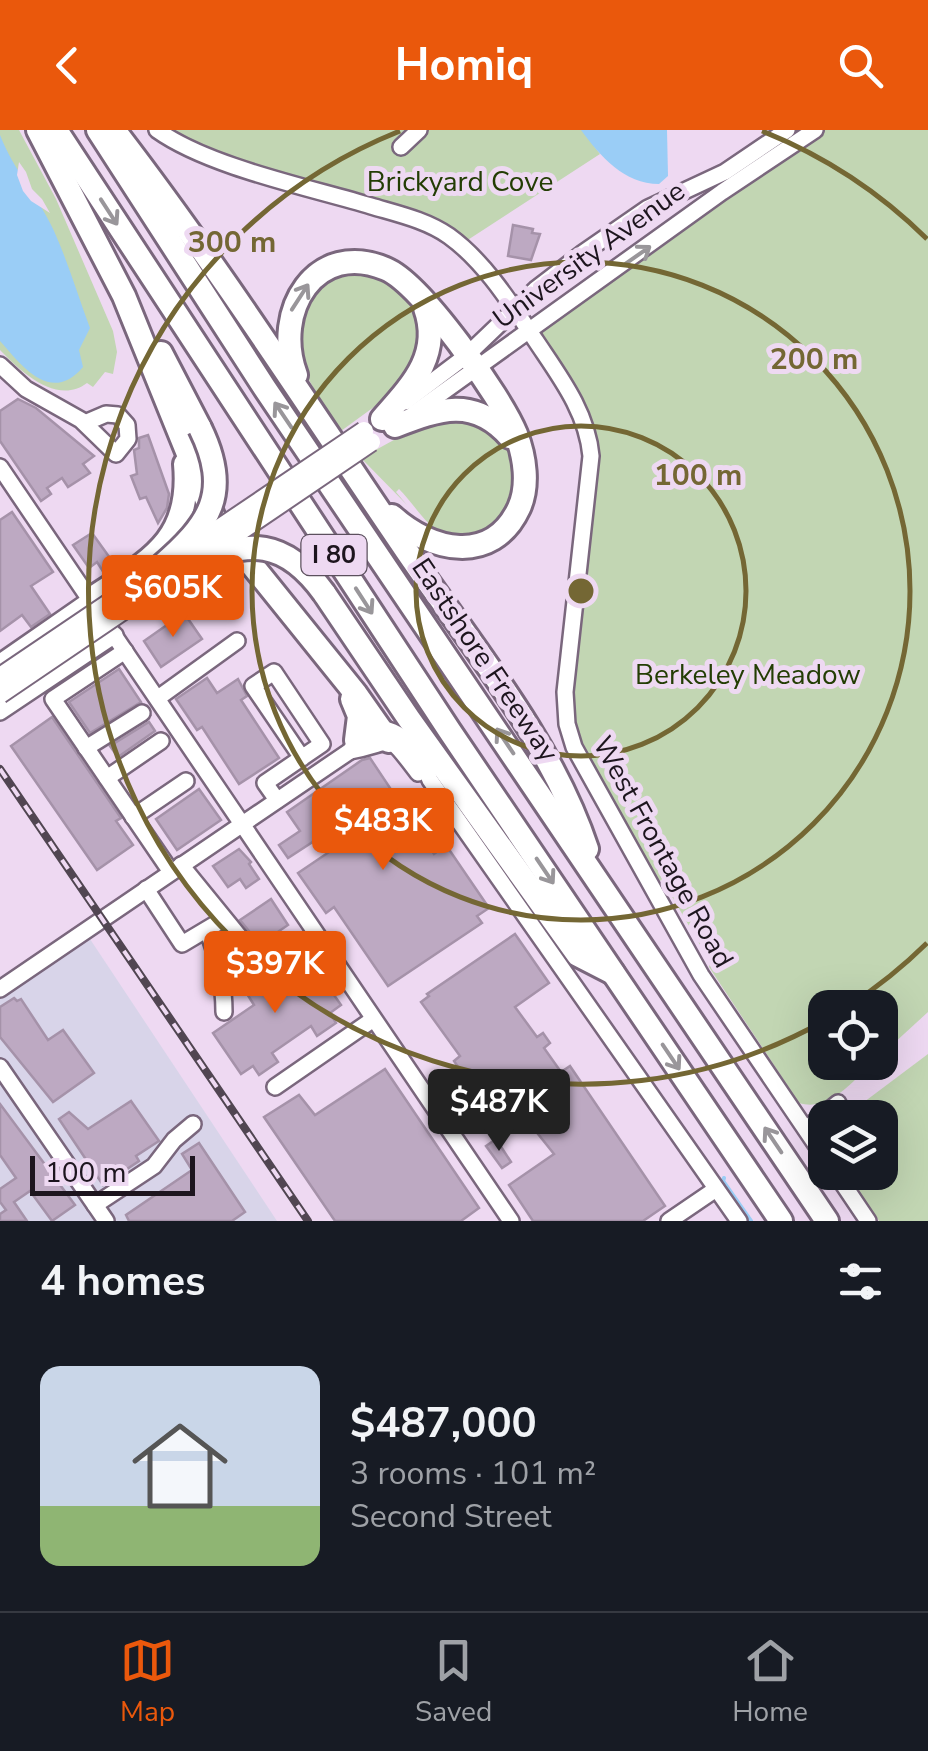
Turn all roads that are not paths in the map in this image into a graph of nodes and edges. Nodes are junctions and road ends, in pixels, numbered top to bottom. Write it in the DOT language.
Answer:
graph roads {
  1 [pos="38,130"];
  2 [pos="56,130"];
  3 [pos="98,130"];
  4 [pos="114,130"];
  5 [pos="157,130"];
  6 [pos="419,130"];
  7 [pos="787,130"];
  8 [pos="815,130"];
  9 [pos="401,147"];
  10 [pos="99,246"];
  11 [pos="583,253"];
  12 [pos="608,275"];
  13 [pos="406,281"];
  14 [pos="515,312"];
  15 [pos="530,332"];
  16 [pos="472,363"];
  17 [pos="0,364"];
  18 [pos="16,381"];
  19 [pos="0,392"];
  20 [pos="318,420"];
  21 [pos="175,422"];
  22 [pos="84,423"];
  23 [pos="378,430"];
  24 [pos="522,461"];
  25 [pos="0,467"];
  26 [pos="350,468"];
  27 [pos="191,564"];
  28 [pos="160,567"];
  29 [pos="91,600"];
  30 [pos="114,634"];
  31 [pos="237,641"];
  32 [pos="125,650"];
  33 [pos="0,662"];
  34 [pos="328,662"];
  35 [pos="0,676"];
  36 [pos="0,694"];
  37 [pos="158,698"];
  38 [pos="0,712"];
  39 [pos="142,713"];
  40 [pos="386,735"];
  41 [pos="161,741"];
  42 [pos="353,746"];
  43 [pos="86,748"];
  44 [pos="302,758"];
  45 [pos="107,778"];
  46 [pos="186,781"];
  47 [pos="277,800"];
  48 [pos="134,818"];
  49 [pos="243,824"];
  50 [pos="176,869"];
  51 [pos="598,880"];
  52 [pos="146,890"];
  53 [pos="224,919"];
  54 [pos="207,930"];
  55 [pos="316,935"];
  56 [pos="617,976"];
  57 [pos="0,989"];
  58 [pos="224,1012"];
  59 [pos="372,1020"];
  60 [pos="0,1067"];
  61 [pos="275,1086"];
  62 [pos="193,1124"];
  63 [pos="806,1129"];
  64 [pos="808,1132"];
  65 [pos="716,1189"];
  66 [pos="847,1190"];
  67 [pos="95,1205"];
  68 [pos="106,1221"];
  69 [pos="511,1221"];
  70 [pos="669,1221"];
  71 [pos="738,1221"];
  72 [pos="780,1221"];
  73 [pos="827,1221"];
  74 [pos="868,1221"];
  1 -- 10 [label="highway"];
  2 -- 56 [label="highway, I 80, one-way"];
  51 -- 3 [label="highway, Eastshore Freeway / I 80, one-way"];
  4 -- 20 [label="highway"];
  5 -- 14 [label="street, West Frontage Road"];
  6 -- 9 [label="street"];
  7 -- 11 [label="street, University Avenue"];
  12 -- 8 [label="street, University Avenue, one-way"];
  10 -- 21 [label="highway"];
  10 -- 28 [label="highway, bridge"];
  11 -- 12 [label="street"];
  11 -- 14 [label="street, University Avenue"];
  12 -- 15 [label="street, University Avenue"];
  13 -- 16 [label="highway"];
  20 -- 13 [label="highway, one-way"];
  13 -- 23 [label="highway"];
  14 -- 15 [label="street, West Frontage Road"];
  14 -- 16 [label="street, University Avenue"];
  15 -- 16 [label="street, University Avenue"];
  15 -- 63 [label="street, West Frontage Road"];
  16 -- 23 [label="street, University Avenue"];
  16 -- 24 [label="highway"];
  17 -- 18 [label="street"];
  18 -- 19 [label="street"];
  18 -- 22 [label="street"];
  20 -- 26 [label="highway"];
  21 -- 29 [label="highway"];
  21 -- 34 [label="highway"];
  22 -- 22 [label="street"];
  23 -- 24 [label="highway"];
  23 -- 27 [label="main road, University Avenue, bridge"];
  23 -- 28 [label="main road, University Avenue, bridge"];
  24 -- 26 [label="highway"];
  25 -- 29 [label="street"];
  26 -- 51 [label="highway"];
  27 -- 36 [label="main road, University Avenue, bridge"];
  27 -- 56 [label="highway, bridge"];
  28 -- 35 [label="main road, University Avenue, bridge"];
  29 -- 30 [label="street"];
  29 -- 33 [label="street"];
  30 -- 32 [label="street"];
  30 -- 38 [label="street"];
  31 -- 37 [label="street"];
  32 -- 37 [label="street"];
  32 -- 43 [label="street"];
  34 -- 40 [label="highway"];
  34 -- 42 [label="highway"];
  37 -- 49 [label="street"];
  39 -- 43 [label="street"];
  40 -- 42 [label="street"];
  40 -- 65 [label="street"];
  41 -- 45 [label="street"];
  42 -- 47 [label="street"];
  43 -- 45 [label="street"];
  44 -- 44 [label="street"];
  44 -- 47 [label="street"];
  45 -- 48 [label="street"];
  46 -- 48 [label="street"];
  47 -- 49 [label="street"];
  48 -- 50 [label="street"];
  49 -- 50 [label="street"];
  49 -- 55 [label="street"];
  50 -- 52 [label="street"];
  50 -- 53 [label="street"];
  73 -- 51 [label="highway, Eastshore Freeway / I 80, one-way"];
  52 -- 54 [label="street"];
  52 -- 57 [label="street"];
  53 -- 54 [label="street"];
  53 -- 55 [label="street"];
  54 -- 58 [label="street"];
  55 -- 59 [label="street"];
  56 -- 72 [label="highway, I 80, one-way"];
  59 -- 61 [label="street"];
  59 -- 69 [label="street"];
  60 -- 67 [label="street"];
  62 -- 67 [label="street"];
  63 -- 64 [label="street, West Frontage Road"];
  65 -- 70 [label="street"];
  65 -- 71 [label="street"];
  66 -- 74 [label="street"];
  67 -- 68 [label="street"];
}
